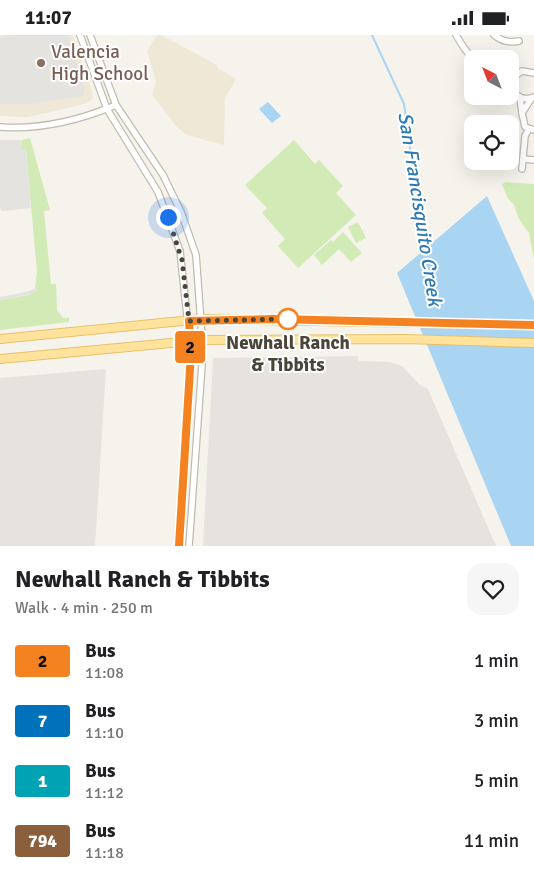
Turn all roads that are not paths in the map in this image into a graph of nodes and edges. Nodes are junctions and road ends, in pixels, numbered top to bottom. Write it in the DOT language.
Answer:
graph roads {
  1 [pos="80,35"];
  2 [pos="90,35"];
  3 [pos="456,35"];
  4 [pos="494,35"];
  5 [pos="519,41"];
  6 [pos="467,50"];
  7 [pos="534,73"];
  8 [pos="519,74"];
  9 [pos="520,98"];
  10 [pos="532,98"];
  11 [pos="116,105"];
  12 [pos="107,109"];
  13 [pos="522,113"];
  14 [pos="0,127"];
  15 [pos="532,130"];
  16 [pos="523,159"];
  17 [pos="534,160"];
  18 [pos="522,169"];
  19 [pos="202,319"];
  20 [pos="189,321"];
  21 [pos="534,325"];
  22 [pos="0,339"];
  23 [pos="203,340"];
  24 [pos="190,341"];
  25 [pos="534,343"];
  26 [pos="0,359"];
  27 [pos="180,546"];
  28 [pos="190,546"];
  1 -- 12 [label="street"];
  2 -- 11 [label="street"];
  3 -- 6 [label="street"];
  4 -- 5 [label="street"];
  7 -- 8 [label="street"];
  9 -- 10 [label="street"];
  9 -- 13 [label="street"];
  10 -- 13 [label="street"];
  11 -- 12 [label="street"];
  11 -- 19 [label="street"];
  12 -- 14 [label="street"];
  12 -- 20 [label="street"];
  13 -- 15 [label="street"];
  15 -- 16 [label="street"];
  16 -- 17 [label="street"];
  16 -- 18 [label="street"];
  19 -- 20 [label="main road"];
  19 -- 21 [label="main road"];
  19 -- 23 [label="street"];
  20 -- 22 [label="main road"];
  20 -- 24 [label="street"];
  23 -- 24 [label="main road"];
  23 -- 25 [label="main road"];
  23 -- 28 [label="street"];
  24 -- 26 [label="main road"];
  24 -- 27 [label="street"];
}
